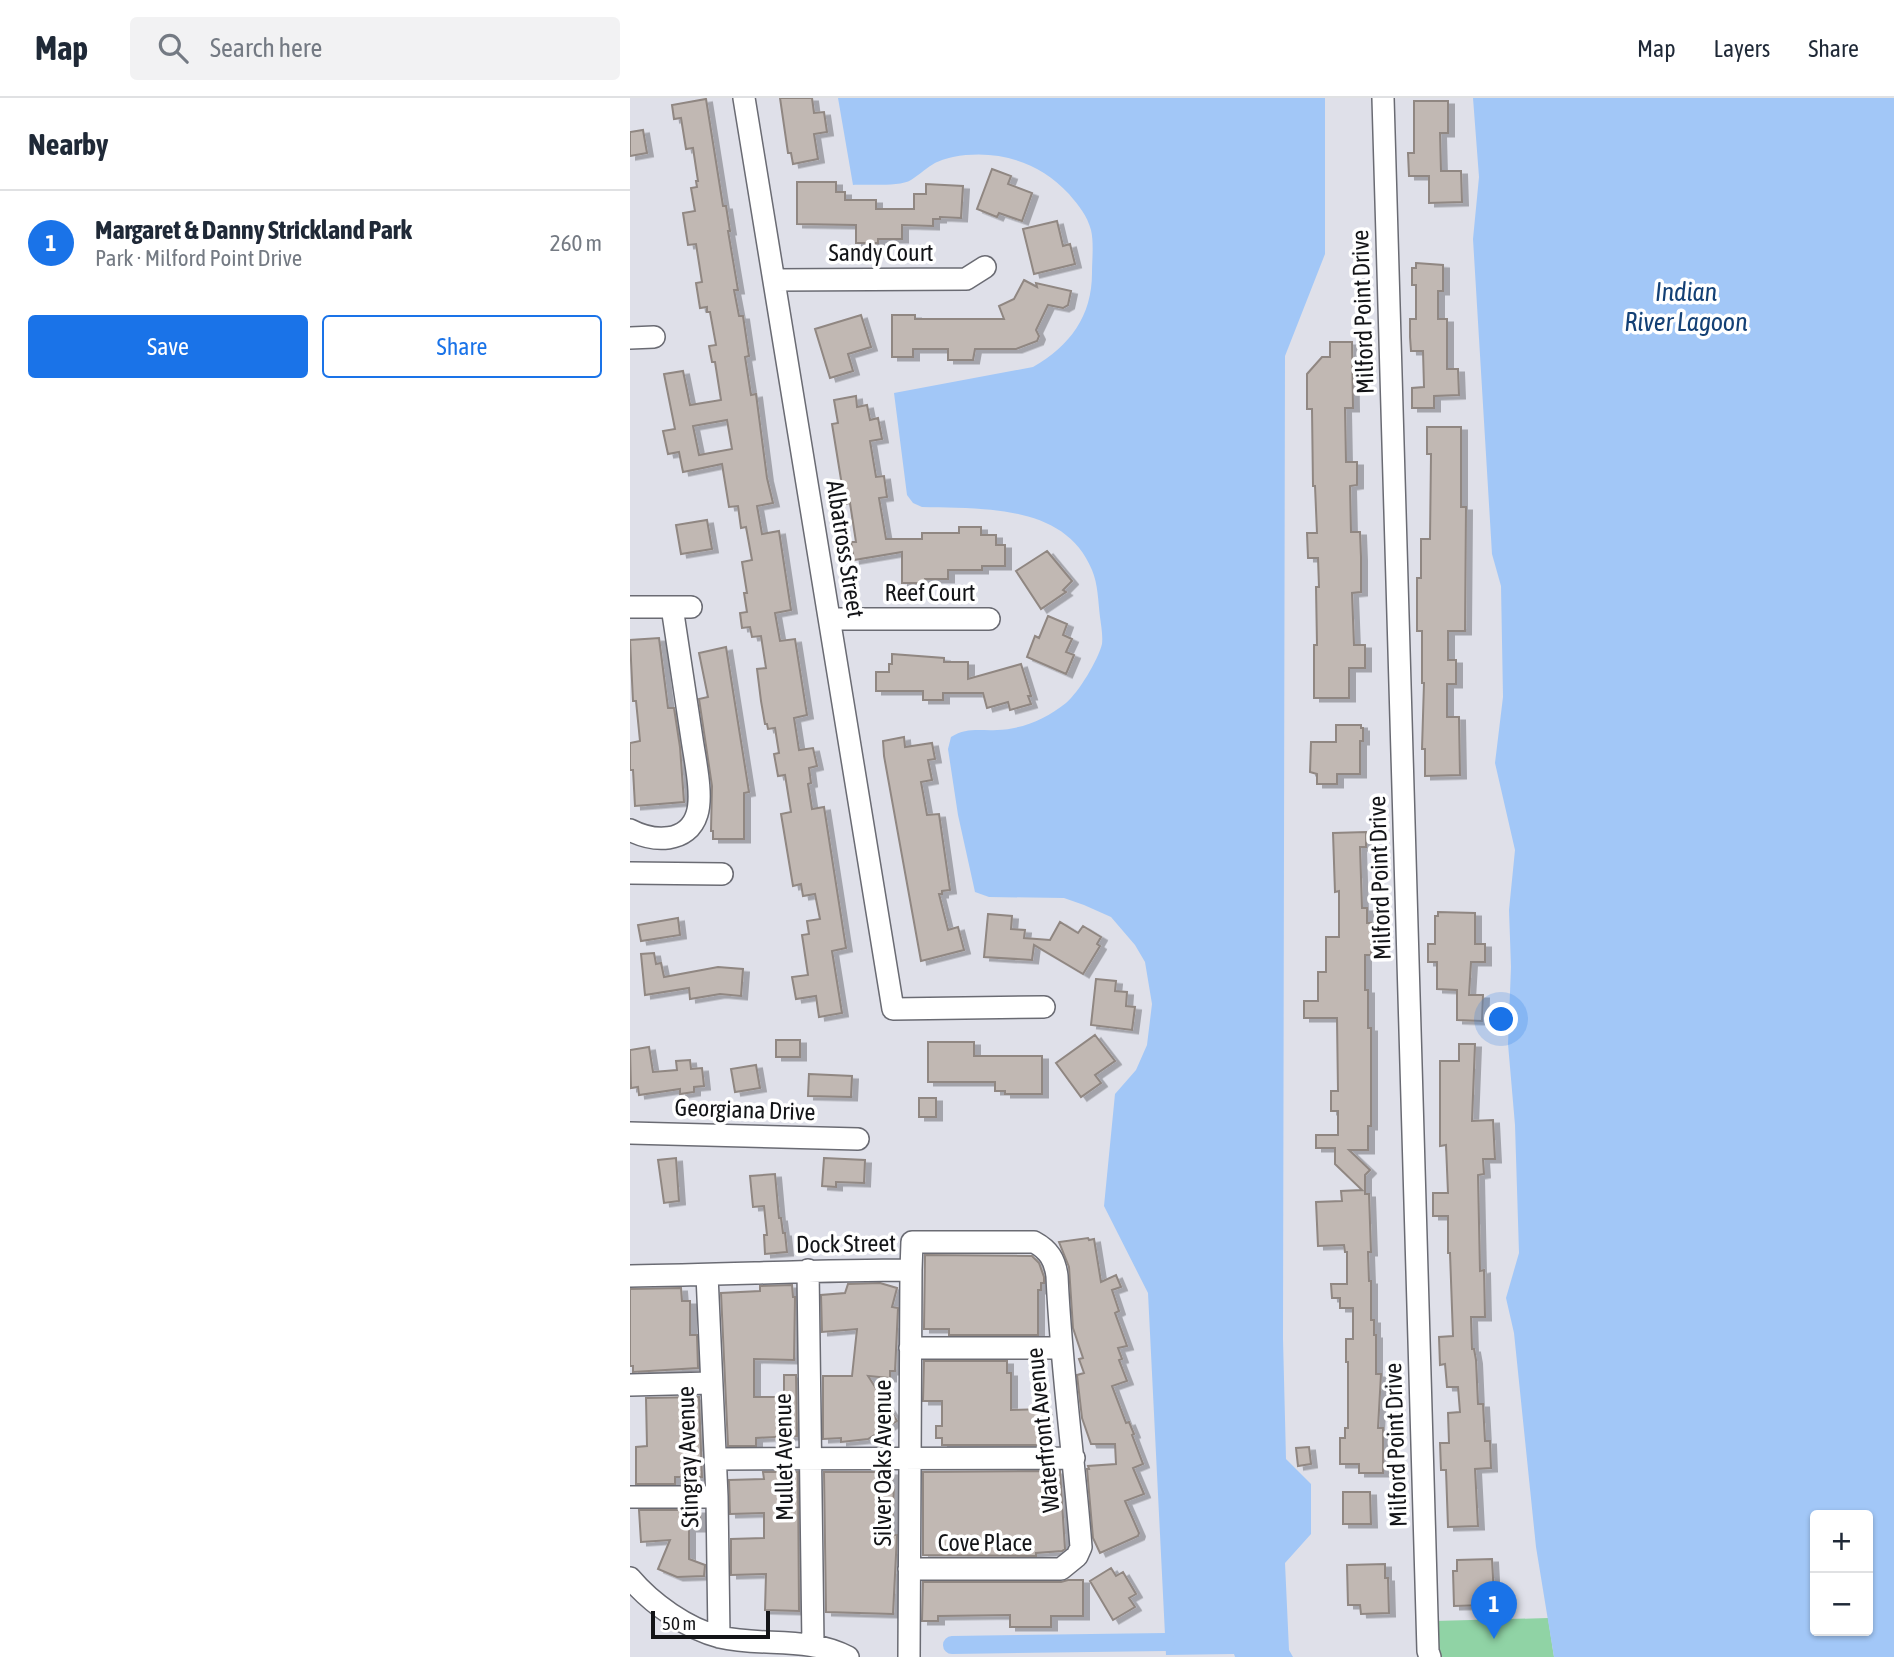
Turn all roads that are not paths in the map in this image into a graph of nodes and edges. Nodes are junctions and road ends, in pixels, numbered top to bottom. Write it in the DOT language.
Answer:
graph roads {
  1 [pos="744,98"];
  2 [pos="1383,98"];
  3 [pos="985,267"];
  4 [pos="774,280"];
  5 [pos="654,337"];
  6 [pos="630,338"];
  7 [pos="630,607"];
  8 [pos="830,619"];
  9 [pos="989,619"];
  10 [pos="630,830"];
  11 [pos="630,873"];
  12 [pos="722,874"];
  13 [pos="1044,1007"];
  14 [pos="630,1133"];
  15 [pos="858,1139"];
  16 [pos="808,1270"];
  17 [pos="911,1270"];
  18 [pos="707,1275"];
  19 [pos="630,1276"];
  20 [pos="1057,1276"];
  21 [pos="910,1348"];
  22 [pos="1060,1348"];
  23 [pos="711,1383"];
  24 [pos="630,1385"];
  25 [pos="811,1458"];
  26 [pos="909,1458"];
  27 [pos="1074,1458"];
  28 [pos="715,1459"];
  29 [pos="630,1497"];
  30 [pos="717,1497"];
  31 [pos="909,1569"];
  32 [pos="1061,1569"];
  33 [pos="630,1578"];
  34 [pos="719,1637"];
  35 [pos="814,1644"];
  36 [pos="848,1657"];
  37 [pos="909,1657"];
  38 [pos="1430,1657"];
  1 -- 4 [label="street, Albatross Street"];
  2 -- 38 [label="street, Milford Point Drive"];
  3 -- 4 [label="street, Sandy Court"];
  4 -- 8 [label="street, Albatross Street"];
  5 -- 6 [label="street"];
  7 -- 10 [label="street"];
  8 -- 9 [label="street, Reef Court"];
  8 -- 13 [label="street, Albatross Street"];
  11 -- 12 [label="street"];
  14 -- 15 [label="street, Georgiana Drive"];
  16 -- 17 [label="street, Dock Street"];
  16 -- 18 [label="street, Dock Street"];
  16 -- 25 [label="street, Mullet Avenue"];
  17 -- 20 [label="street, Dock Street"];
  17 -- 21 [label="street, Silver Oaks Avenue"];
  18 -- 19 [label="street, Dock Street"];
  18 -- 23 [label="street, Stingray Avenue"];
  20 -- 22 [label="street, Waterfront Avenue"];
  21 -- 22 [label="street"];
  21 -- 26 [label="street, Silver Oaks Avenue"];
  22 -- 27 [label="street, Waterfront Avenue"];
  23 -- 24 [label="street"];
  23 -- 28 [label="street, Stingray Avenue"];
  25 -- 26 [label="street"];
  25 -- 28 [label="street"];
  25 -- 35 [label="street, Mullet Avenue"];
  26 -- 27 [label="street"];
  26 -- 31 [label="street, Silver Oaks Avenue"];
  27 -- 32 [label="street, Waterfront Avenue"];
  28 -- 30 [label="street, Stingray Avenue"];
  29 -- 30 [label="street"];
  30 -- 34 [label="street, Stingray Avenue"];
  31 -- 32 [label="street, Cove Place"];
  31 -- 37 [label="street, Silver Oaks Avenue"];
  33 -- 34 [label="street"];
  34 -- 35 [label="street"];
  35 -- 36 [label="street"];
}
